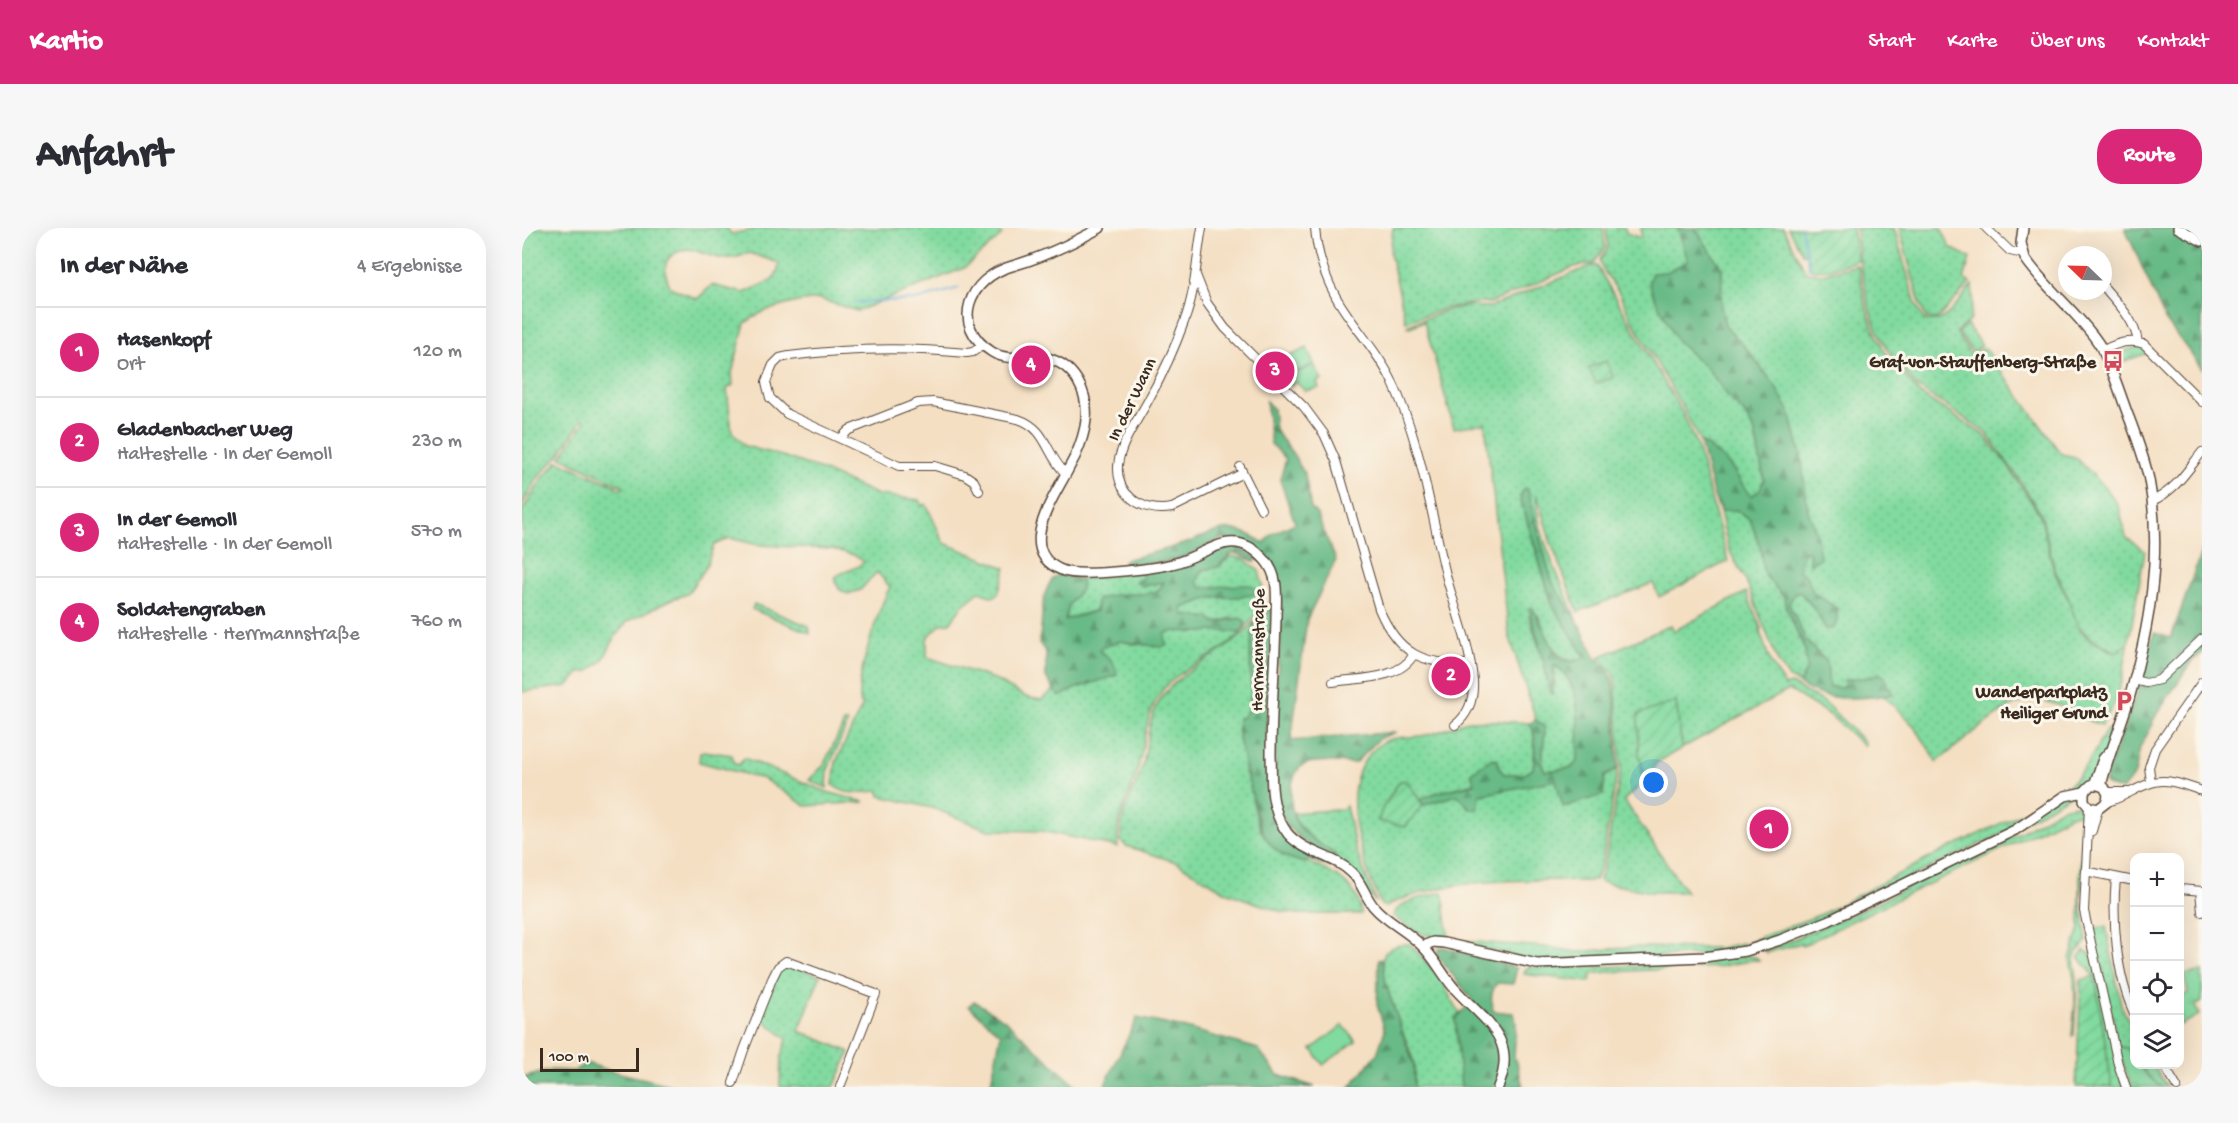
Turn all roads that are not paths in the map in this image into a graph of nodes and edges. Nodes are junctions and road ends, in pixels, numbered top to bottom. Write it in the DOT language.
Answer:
graph roads {
  1 [pos="1100,228"];
  2 [pos="1202,228"];
  3 [pos="1315,228"];
  4 [pos="1986,228"];
  5 [pos="2023,228"];
  6 [pos="2178,228"];
  7 [pos="2202,241"];
  8 [pos="2023,254"];
  9 [pos="1196,275"];
  10 [pos="2112,296"];
  11 [pos="2138,342"];
  12 [pos="983,345"];
  13 [pos="2102,351"];
  14 [pos="2202,402"];
  15 [pos="841,438"];
  16 [pos="2202,452"];
  17 [pos="1066,474"];
  18 [pos="979,491"];
  19 [pos="2152,501"];
  20 [pos="1261,509"];
  21 [pos="2202,639"];
  22 [pos="1414,654"];
  23 [pos="1470,664"];
  24 [pos="2134,680"];
  25 [pos="1333,682"];
  26 [pos="2202,682"];
  27 [pos="1455,725"];
  28 [pos="2151,782"];
  29 [pos="2102,791"];
  30 [pos="2202,792"];
  31 [pos="2089,802"];
  32 [pos="2085,871"];
  33 [pos="2116,878"];
  34 [pos="2130,880"];
  35 [pos="2184,889"];
  36 [pos="2201,891"];
  37 [pos="2202,912"];
  38 [pos="1423,946"];
  39 [pos="2130,1002"];
  40 [pos="2166,1069"];
  41 [pos="733,1083"];
  42 [pos="840,1087"];
  43 [pos="1498,1087"];
  44 [pos="2126,1087"];
  45 [pos="2177,1087"];
  1 -- 12 [label="street"];
  2 -- 9 [label="street, In der Wann"];
  3 -- 23 [label="street"];
  4 -- 8 [label="street"];
  5 -- 8 [label="street"];
  6 -- 7 [label="street"];
  8 -- 13 [label="street"];
  9 -- 20 [label="street, In der Wann"];
  9 -- 22 [label="street"];
  10 -- 11 [label="street"];
  11 -- 13 [label="street"];
  11 -- 14 [label="street"];
  12 -- 15 [label="street"];
  12 -- 17 [label="street, Herrmannstraße"];
  13 -- 19 [label="street"];
  15 -- 17 [label="street"];
  15 -- 18 [label="street"];
  16 -- 19 [label="street"];
  17 -- 38 [label="street, Herrmannstraße"];
  19 -- 24 [label="street"];
  21 -- 24 [label="street"];
  22 -- 23 [label="street"];
  22 -- 25 [label="street"];
  23 -- 27 [label="street"];
  24 -- 29 [label="street"];
  26 -- 28 [label="street"];
  28 -- 29 [label="street"];
  28 -- 30 [label="street"];
  29 -- 31 [label="street"];
  29 -- 31 [label="street"];
  31 -- 32 [label="street"];
  31 -- 38 [label="street"];
  32 -- 33 [label="street"];
  32 -- 44 [label="street"];
  33 -- 34 [label="street"];
  33 -- 39 [label="street"];
  35 -- 36 [label="street"];
  36 -- 37 [label="street"];
  38 -- 43 [label="street, Herrmannstraße"];
  40 -- 45 [label="street"];
  41 -- 42 [label="street"];
}
